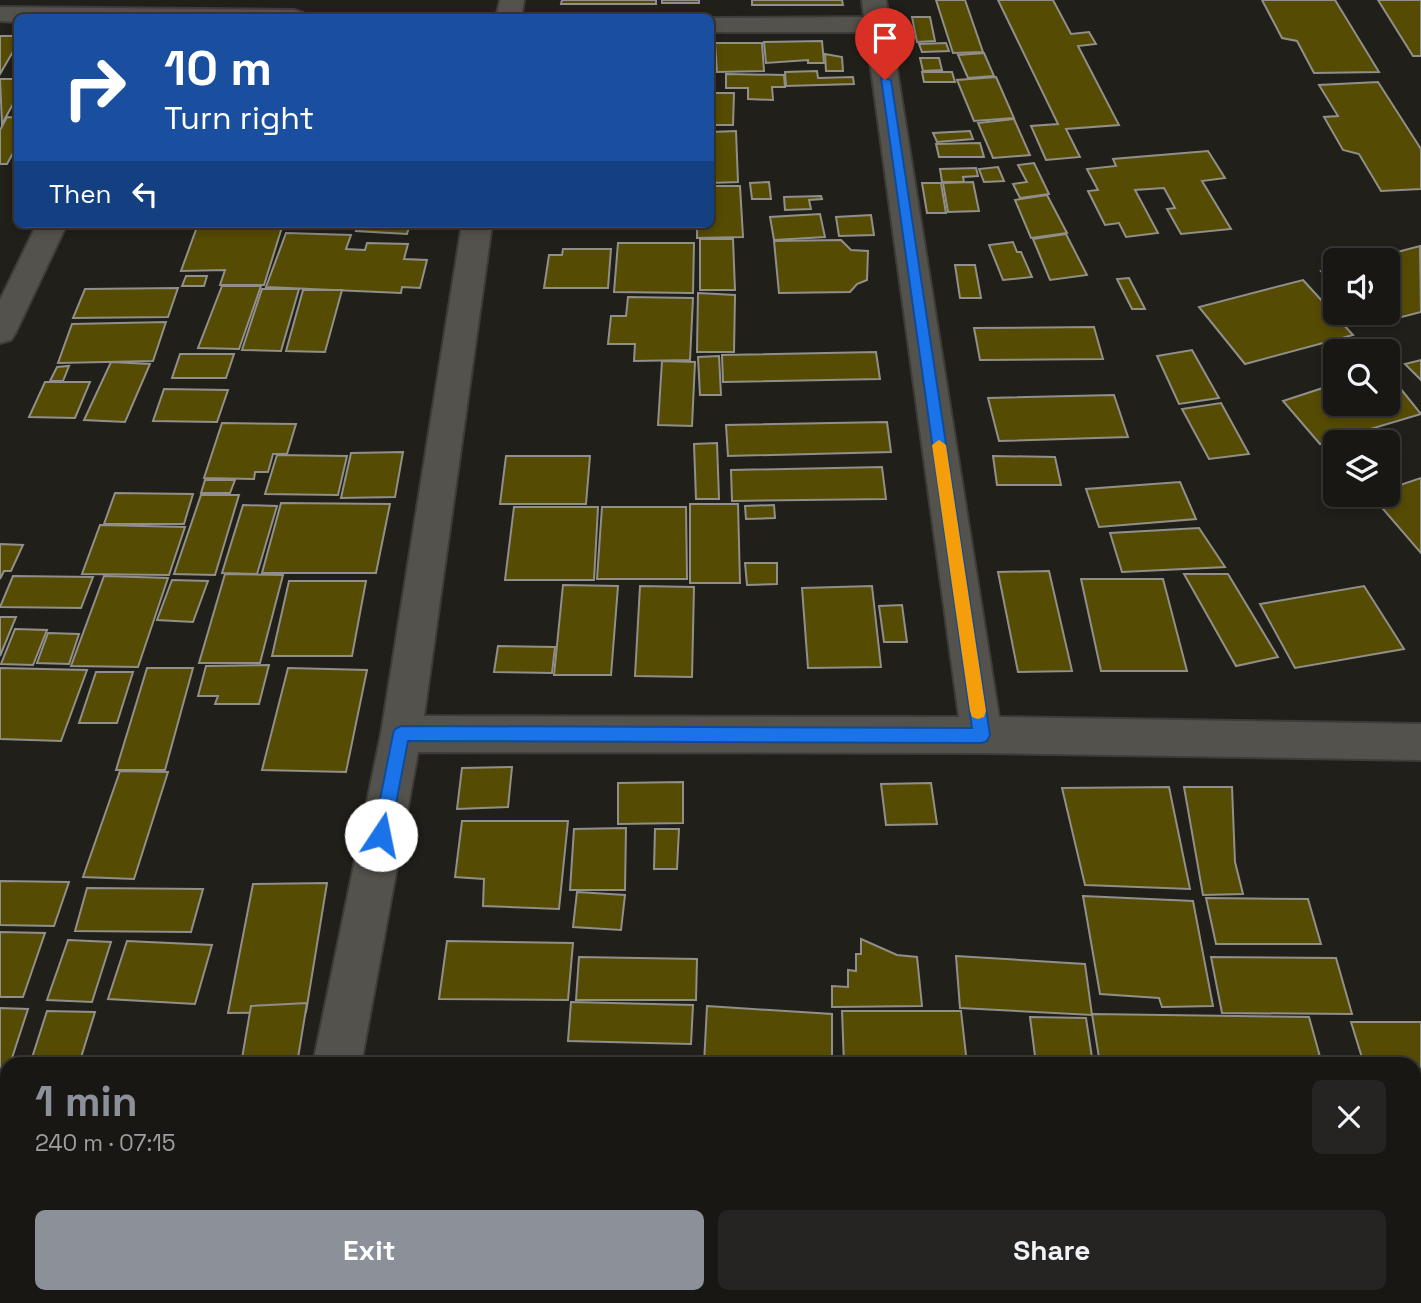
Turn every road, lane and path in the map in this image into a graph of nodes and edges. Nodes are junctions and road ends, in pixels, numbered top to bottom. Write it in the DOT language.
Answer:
graph roads {
  1 [pos="161,11"];
  2 [pos="876,13"];
  3 [pos="0,14"];
  4 [pos="218,14"];
  5 [pos="714,24"];
  6 [pos="50,228"];
  7 [pos="476,228"];
  8 [pos="0,332"];
  9 [pos="401,734"];
  10 [pos="982,735"];
  11 [pos="1421,742"];
  12 [pos="338,1057"];
  1 -- 3 [label="street"];
  1 -- 4 [label="street"];
  2 -- 5 [label="street"];
  2 -- 10 [label="street"];
  6 -- 8 [label="street"];
  7 -- 9 [label="street"];
  9 -- 10 [label="street"];
  9 -- 12 [label="street"];
  10 -- 11 [label="street"];
}
